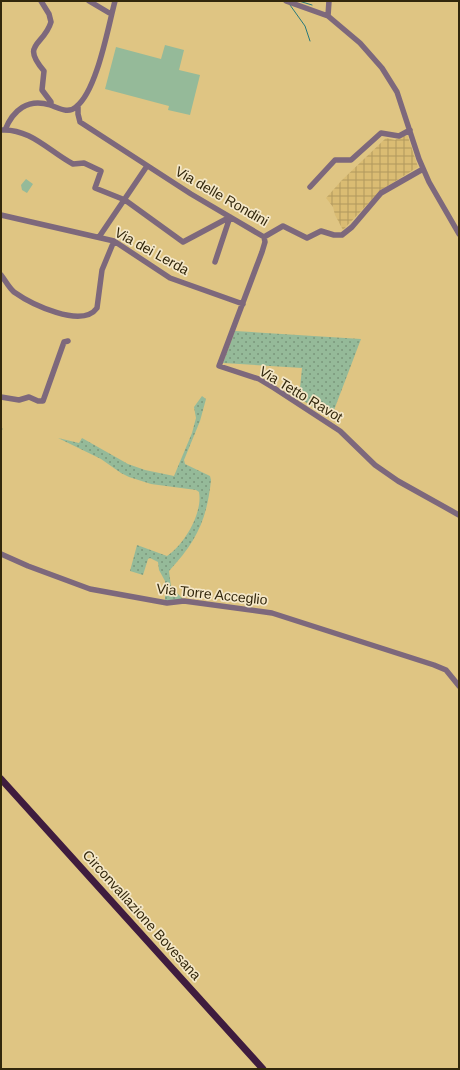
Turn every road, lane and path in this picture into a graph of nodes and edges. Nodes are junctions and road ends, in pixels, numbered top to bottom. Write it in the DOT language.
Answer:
graph roads {
  1 [pos="41,1"];
  2 [pos="90,1"];
  3 [pos="115,1"];
  4 [pos="286,1"];
  5 [pos="329,1"];
  6 [pos="111,14"];
  7 [pos="328,16"];
  8 [pos="51,106"];
  9 [pos="78,106"];
  10 [pos="3,130"];
  11 [pos="410,130"];
  12 [pos="147,166"];
  13 [pos="423,169"];
  14 [pos="310,187"];
  15 [pos="124,200"];
  16 [pos="1,215"];
  17 [pos="230,217"];
  18 [pos="459,234"];
  19 [pos="99,237"];
  20 [pos="264,237"];
  21 [pos="114,241"];
  22 [pos="215,262"];
  23 [pos="1,274"];
  24 [pos="243,304"];
  25 [pos="68,341"];
  26 [pos="1,397"];
  27 [pos="459,515"];
  28 [pos="1,554"];
  29 [pos="459,686"];
  30 [pos="1,779"];
  31 [pos="263,1069"];
  1 -- 8 [label="street"];
  2 -- 6 [label="street"];
  3 -- 6 [label="street"];
  4 -- 7 [label="street"];
  5 -- 7 [label="street"];
  6 -- 9 [label="street"];
  7 -- 11 [label="street"];
  8 -- 9 [label="street"];
  8 -- 10 [label="street"];
  9 -- 12 [label="street, Via delle Rondini"];
  10 -- 15 [label="street"];
  11 -- 13 [label="street"];
  11 -- 14 [label="street"];
  12 -- 15 [label="street"];
  12 -- 17 [label="street, Via delle Rondini"];
  13 -- 18 [label="street"];
  13 -- 20 [label="street, Via delle Rondini"];
  15 -- 17 [label="street"];
  15 -- 19 [label="street"];
  16 -- 19 [label="street, Via dei Lerda"];
  17 -- 20 [label="street, Via delle Rondini"];
  17 -- 22 [label="street"];
  19 -- 21 [label="street, Via dei Lerda"];
  20 -- 24 [label="street, Via Tetto Ravot"];
  21 -- 23 [label="street"];
  21 -- 24 [label="street, Via dei Lerda"];
  24 -- 27 [label="street, Via Tetto Ravot"];
  25 -- 26 [label="street"];
  28 -- 29 [label="street, Via Torre Acceglio"];
  30 -- 31 [label="main road, Circonvallazione Bovesana"];
}
